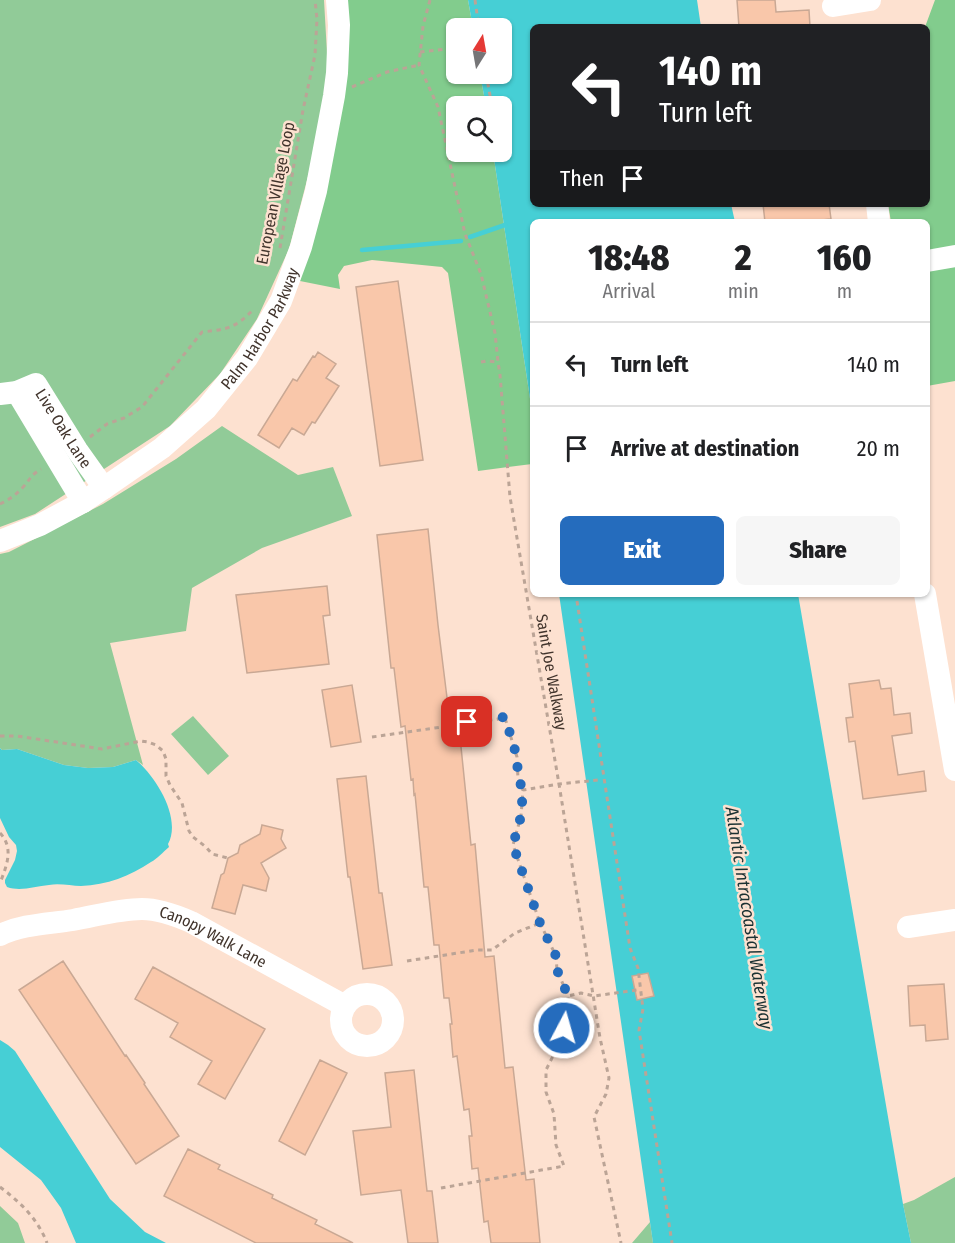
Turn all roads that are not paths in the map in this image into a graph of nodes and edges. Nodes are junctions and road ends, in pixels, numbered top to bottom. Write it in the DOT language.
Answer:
graph roads {
  1 [pos="337,0"];
  2 [pos="870,0"];
  3 [pos="833,6"];
  4 [pos="955,256"];
  5 [pos="930,260"];
  6 [pos="9,393"];
  7 [pos="69,457"];
  8 [pos="104,489"];
  9 [pos="83,502"];
  10 [pos="0,542"];
  11 [pos="926,597"];
  12 [pos="955,770"];
  13 [pos="955,920"];
  14 [pos="908,927"];
  15 [pos="0,935"];
  16 [pos="345,1006"];
  1 -- 8 [label="street, Palm Harbor Parkway"];
  2 -- 3 [label="street"];
  4 -- 5 [label="street"];
  6 -- 7 [label="street, Live Oak Lane"];
  7 -- 8 [label="street, Live Oak Lane"];
  7 -- 9 [label="street, Live Oak Lane"];
  8 -- 9 [label="street, Palm Harbor Parkway"];
  9 -- 10 [label="street, Palm Harbor Parkway"];
  11 -- 12 [label="street"];
  13 -- 14 [label="street"];
  15 -- 16 [label="street, Canopy Walk Lane"];
}
